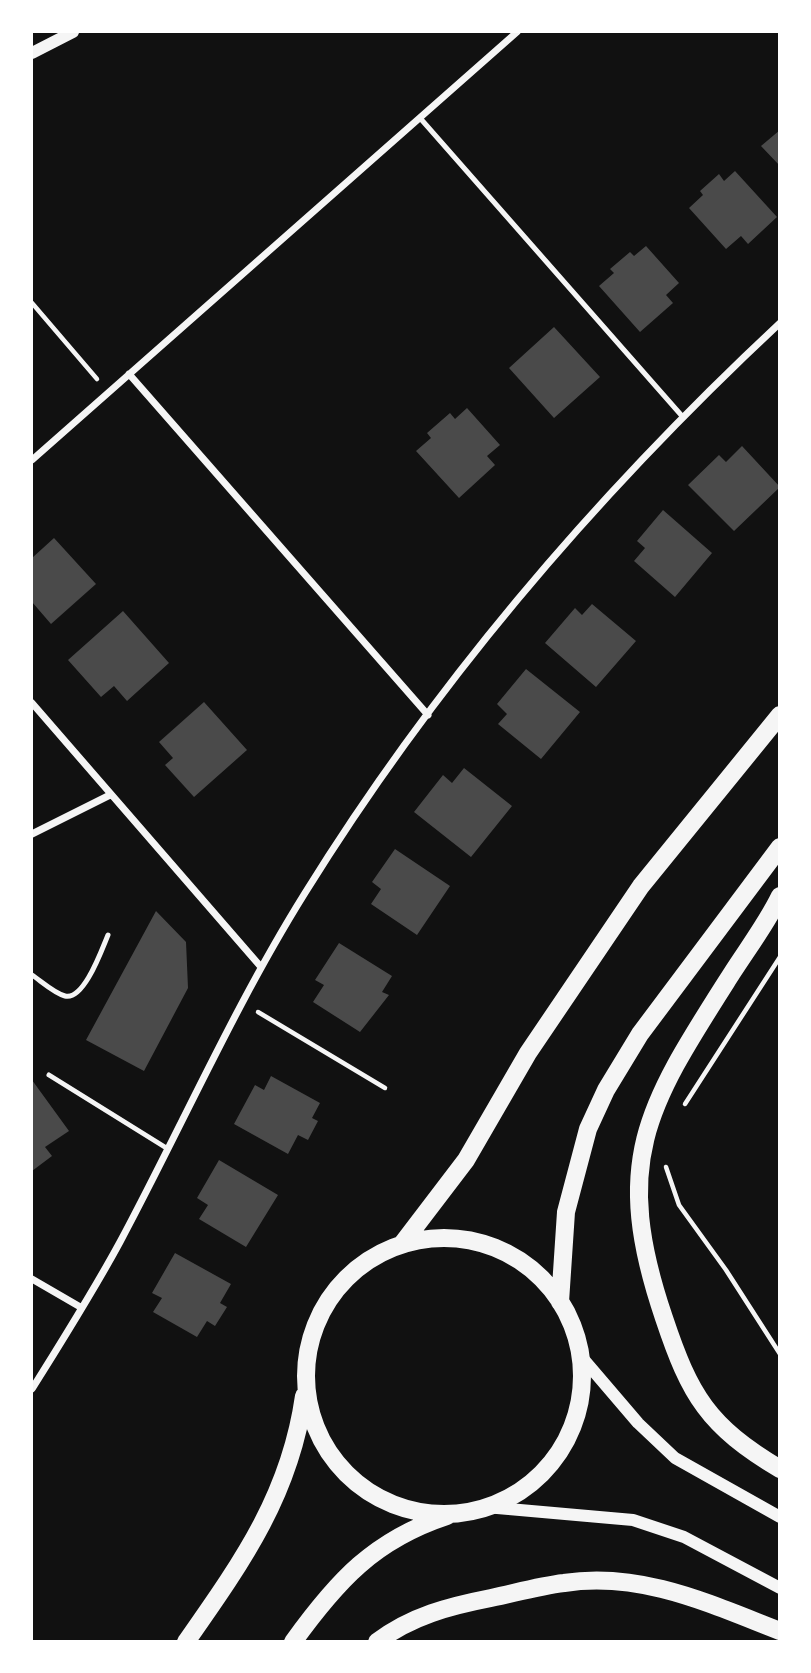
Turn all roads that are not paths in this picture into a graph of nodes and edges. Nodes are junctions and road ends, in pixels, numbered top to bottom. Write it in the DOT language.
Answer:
graph roads {
  1 [pos="73,32"];
  2 [pos="517,32"];
  3 [pos="32,53"];
  4 [pos="420,117"];
  5 [pos="779,323"];
  6 [pos="129,374"];
  7 [pos="682,416"];
  8 [pos="32,460"];
  9 [pos="32,703"];
  10 [pos="428,715"];
  11 [pos="779,715"];
  12 [pos="110,794"];
  13 [pos="32,834"];
  14 [pos="779,847"];
  15 [pos="779,896"];
  16 [pos="108,935"];
  17 [pos="261,967"];
  18 [pos="32,975"];
  19 [pos="49,1075"];
  20 [pos="168,1149"];
  21 [pos="402,1244"];
  22 [pos="32,1279"];
  23 [pos="560,1302"];
  24 [pos="82,1308"];
  25 [pos="585,1361"];
  26 [pos="305,1386"];
  27 [pos="32,1389"];
  28 [pos="779,1469"];
  29 [pos="486,1507"];
  30 [pos="454,1514"];
  31 [pos="779,1517"];
  32 [pos="779,1588"];
  33 [pos="779,1631"];
  34 [pos="186,1642"];
  35 [pos="293,1642"];
  36 [pos="377,1642"];
  1 -- 3 [label="street"];
  2 -- 4 [label="street"];
  4 -- 6 [label="street"];
  4 -- 7 [label="lane"];
  5 -- 7 [label="street"];
  6 -- 8 [label="street"];
  6 -- 10 [label="street"];
  7 -- 10 [label="street"];
  9 -- 12 [label="street"];
  10 -- 17 [label="street"];
  11 -- 21 [label="main road"];
  12 -- 13 [label="street"];
  12 -- 17 [label="street"];
  14 -- 23 [label="main road"];
  15 -- 28 [label="main road"];
  16 -- 18 [label="lane"];
  17 -- 20 [label="street"];
  19 -- 20 [label="lane"];
  20 -- 24 [label="street"];
  21 -- 23 [label="main road"];
  21 -- 26 [label="main road"];
  22 -- 24 [label="street"];
  23 -- 25 [label="main road"];
  24 -- 27 [label="street"];
  25 -- 29 [label="main road"];
  25 -- 31 [label="street"];
  26 -- 30 [label="main road"];
  26 -- 34 [label="main road"];
  29 -- 30 [label="main road"];
  29 -- 32 [label="street"];
  30 -- 35 [label="main road"];
  33 -- 36 [label="main road"];
}
